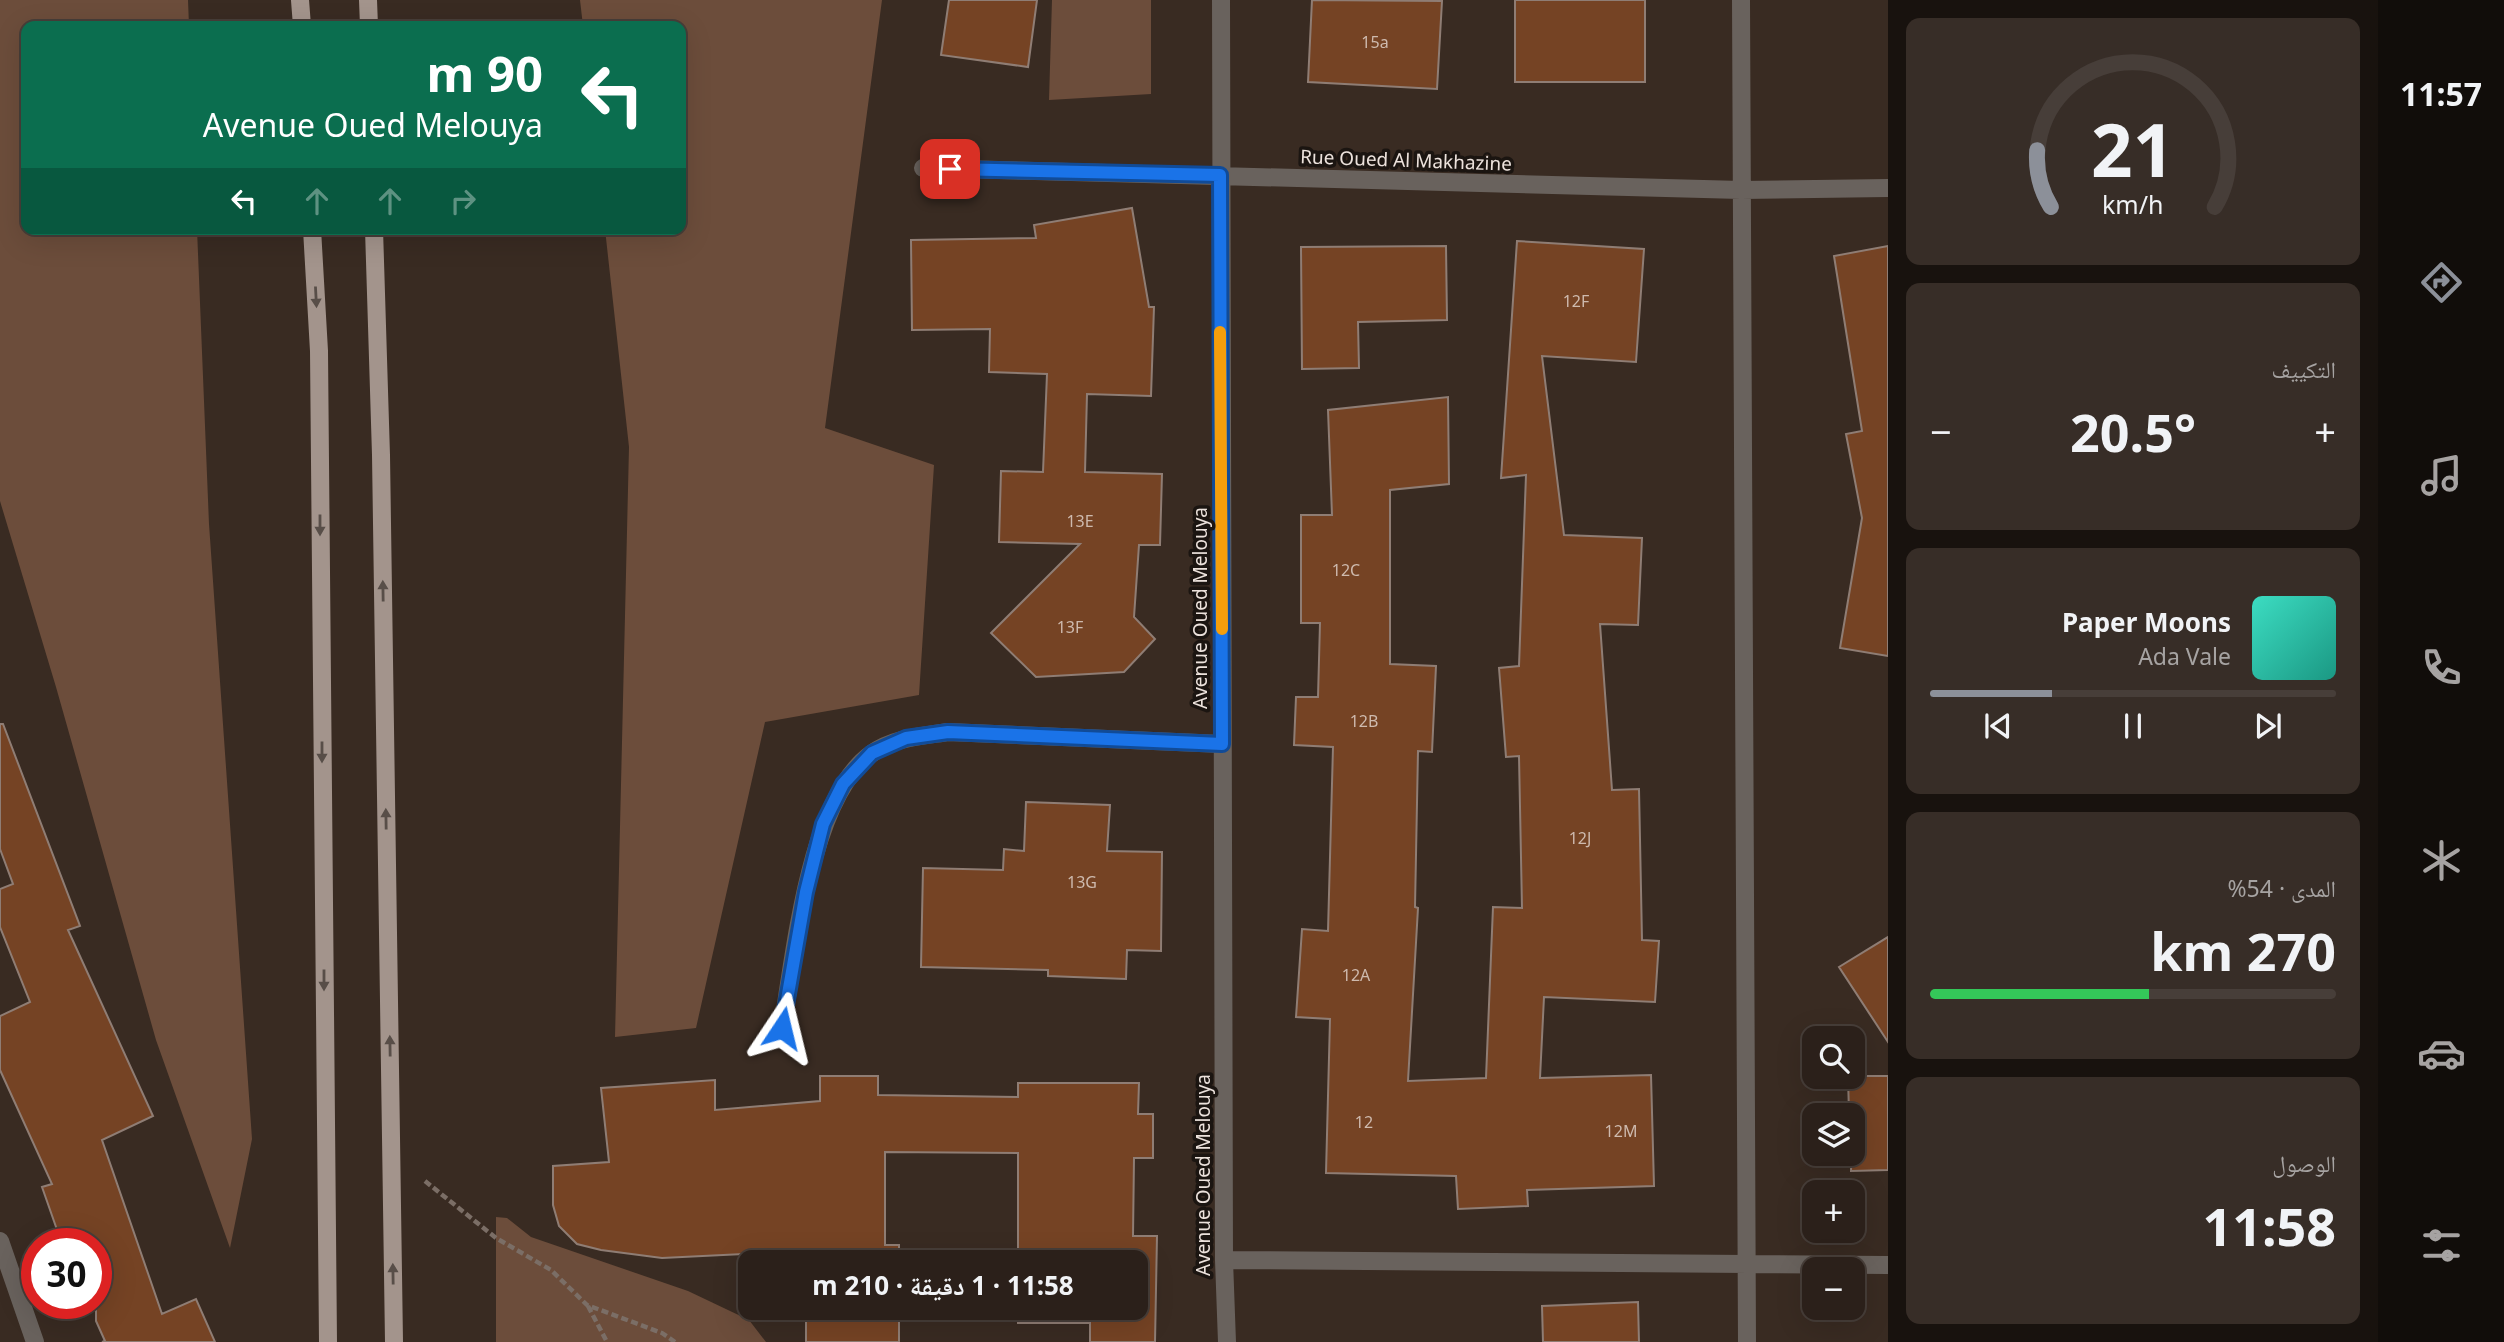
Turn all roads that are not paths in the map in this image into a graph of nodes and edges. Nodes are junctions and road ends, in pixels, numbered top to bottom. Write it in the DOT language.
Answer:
graph roads {
  1 [pos="300,0"];
  2 [pos="368,0"];
  3 [pos="1221,0"];
  4 [pos="1741,0"];
  5 [pos="302,21"];
  6 [pos="369,21"];
  7 [pos="923,168"];
  8 [pos="1220,175"];
  9 [pos="1888,188"];
  10 [pos="1741,190"];
  11 [pos="312,235"];
  12 [pos="374,235"];
  13 [pos="1222,744"];
  14 [pos="782,1028"];
  15 [pos="0,1241"];
  16 [pos="1224,1260"];
  17 [pos="1746,1264"];
  18 [pos="1888,1265"];
  19 [pos="36,1342"];
  20 [pos="328,1342"];
  21 [pos="394,1342"];
  22 [pos="1227,1342"];
  23 [pos="1747,1342"];
  1 -- 5 [label="main road"];
  2 -- 6 [label="main road"];
  3 -- 8 [label="street, Avenue Oued Melouya"];
  4 -- 10 [label="street"];
  7 -- 8 [label="street, Rue Oued Al Makhazine"];
  8 -- 10 [label="street, Rue Oued Al Makhazine"];
  8 -- 13 [label="street, Avenue Oued Melouya"];
  9 -- 10 [label="street, Rue Oued Al Makhazine"];
  10 -- 17 [label="street"];
  11 -- 20 [label="main road, one-way"];
  21 -- 12 [label="main road, one-way"];
  13 -- 14 [label="street"];
  13 -- 16 [label="street, Avenue Oued Melouya"];
  15 -- 19 [label="street"];
  16 -- 17 [label="street"];
  16 -- 22 [label="street, Avenue Oued Melouya"];
  17 -- 18 [label="street"];
  17 -- 23 [label="street"];
}
